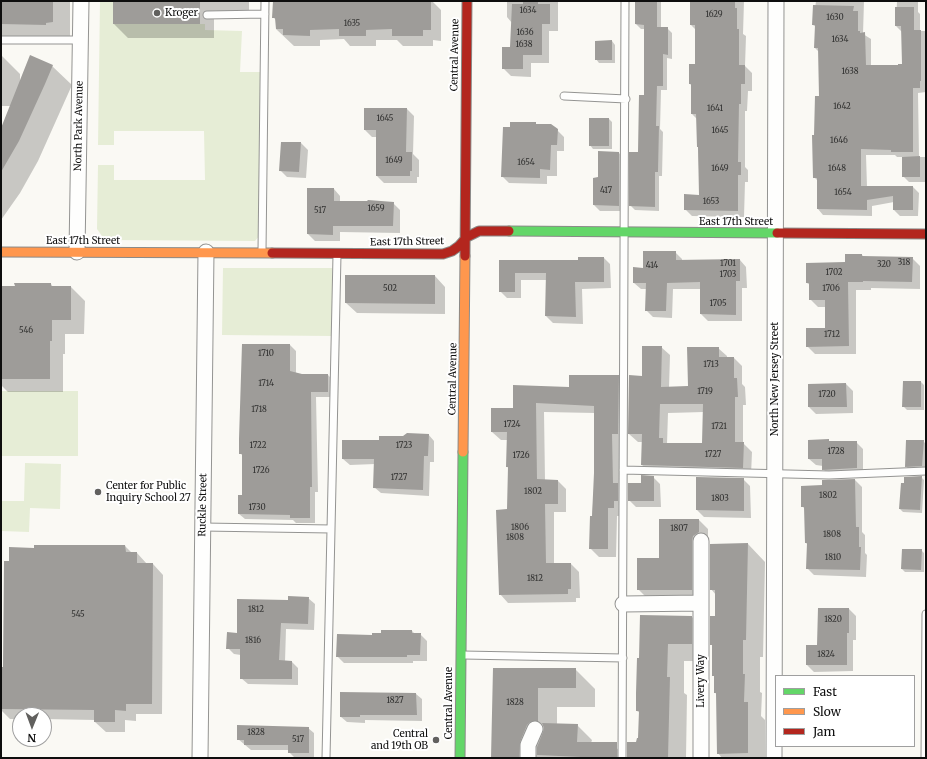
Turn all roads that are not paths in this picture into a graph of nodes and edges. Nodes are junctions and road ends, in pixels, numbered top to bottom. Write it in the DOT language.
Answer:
graph roads {
  1 [pos="81,1"];
  2 [pos="265,1"];
  3 [pos="467,1"];
  4 [pos="625,1"];
  5 [pos="776,1"];
  6 [pos="265,14"];
  7 [pos="206,15"];
  8 [pos="1,40"];
  9 [pos="81,40"];
  10 [pos="564,96"];
  11 [pos="626,99"];
  12 [pos="624,232"];
  13 [pos="776,233"];
  14 [pos="926,234"];
  15 [pos="464,242"];
  16 [pos="1,252"];
  17 [pos="77,252"];
  18 [pos="206,252"];
  19 [pos="262,252"];
  20 [pos="337,253"];
  21 [pos="623,470"];
  22 [pos="926,471"];
  23 [pos="775,473"];
  24 [pos="203,527"];
  25 [pos="331,529"];
  26 [pos="701,541"];
  27 [pos="701,603"];
  28 [pos="623,604"];
  29 [pos="926,614"];
  30 [pos="461,655"];
  31 [pos="623,658"];
  32 [pos="926,667"];
  33 [pos="534,729"];
  34 [pos="200,758"];
  35 [pos="326,758"];
  36 [pos="460,758"];
  37 [pos="528,758"];
  38 [pos="622,758"];
  39 [pos="701,758"];
  40 [pos="774,758"];
  41 [pos="925,758"];
  1 -- 9 [label="street, North Park Avenue"];
  2 -- 6 [label="lane"];
  3 -- 15 [label="street, Central Avenue"];
  4 -- 11 [label="lane"];
  5 -- 13 [label="street, North New Jersey Street"];
  6 -- 7 [label="lane"];
  6 -- 19 [label="lane"];
  8 -- 9 [label="lane"];
  9 -- 17 [label="street, North Park Avenue"];
  10 -- 11 [label="lane"];
  11 -- 12 [label="lane"];
  12 -- 13 [label="street, East 17th Street"];
  12 -- 15 [label="street, East 17th Street"];
  12 -- 21 [label="lane"];
  13 -- 14 [label="street, East 17th Street"];
  13 -- 23 [label="street, North New Jersey Street"];
  15 -- 20 [label="street, East 17th Street"];
  15 -- 30 [label="street, Central Avenue"];
  16 -- 17 [label="street, East 17th Street"];
  17 -- 18 [label="street, East 17th Street"];
  18 -- 19 [label="street, East 17th Street"];
  18 -- 24 [label="street, Ruckle Street"];
  19 -- 20 [label="street, East 17th Street"];
  20 -- 25 [label="lane"];
  21 -- 23 [label="lane"];
  21 -- 28 [label="lane"];
  22 -- 23 [label="lane"];
  23 -- 40 [label="street, North New Jersey Street"];
  24 -- 25 [label="lane"];
  24 -- 34 [label="street, Ruckle Street"];
  25 -- 35 [label="lane"];
  26 -- 27 [label="street, Livery Way"];
  27 -- 28 [label="street"];
  27 -- 39 [label="street, Livery Way"];
  28 -- 31 [label="lane"];
  29 -- 32 [label="lane"];
  30 -- 31 [label="lane"];
  30 -- 36 [label="street, Central Avenue"];
  31 -- 38 [label="lane"];
  32 -- 41 [label="lane"];
  33 -- 37 [label="street"];
}
